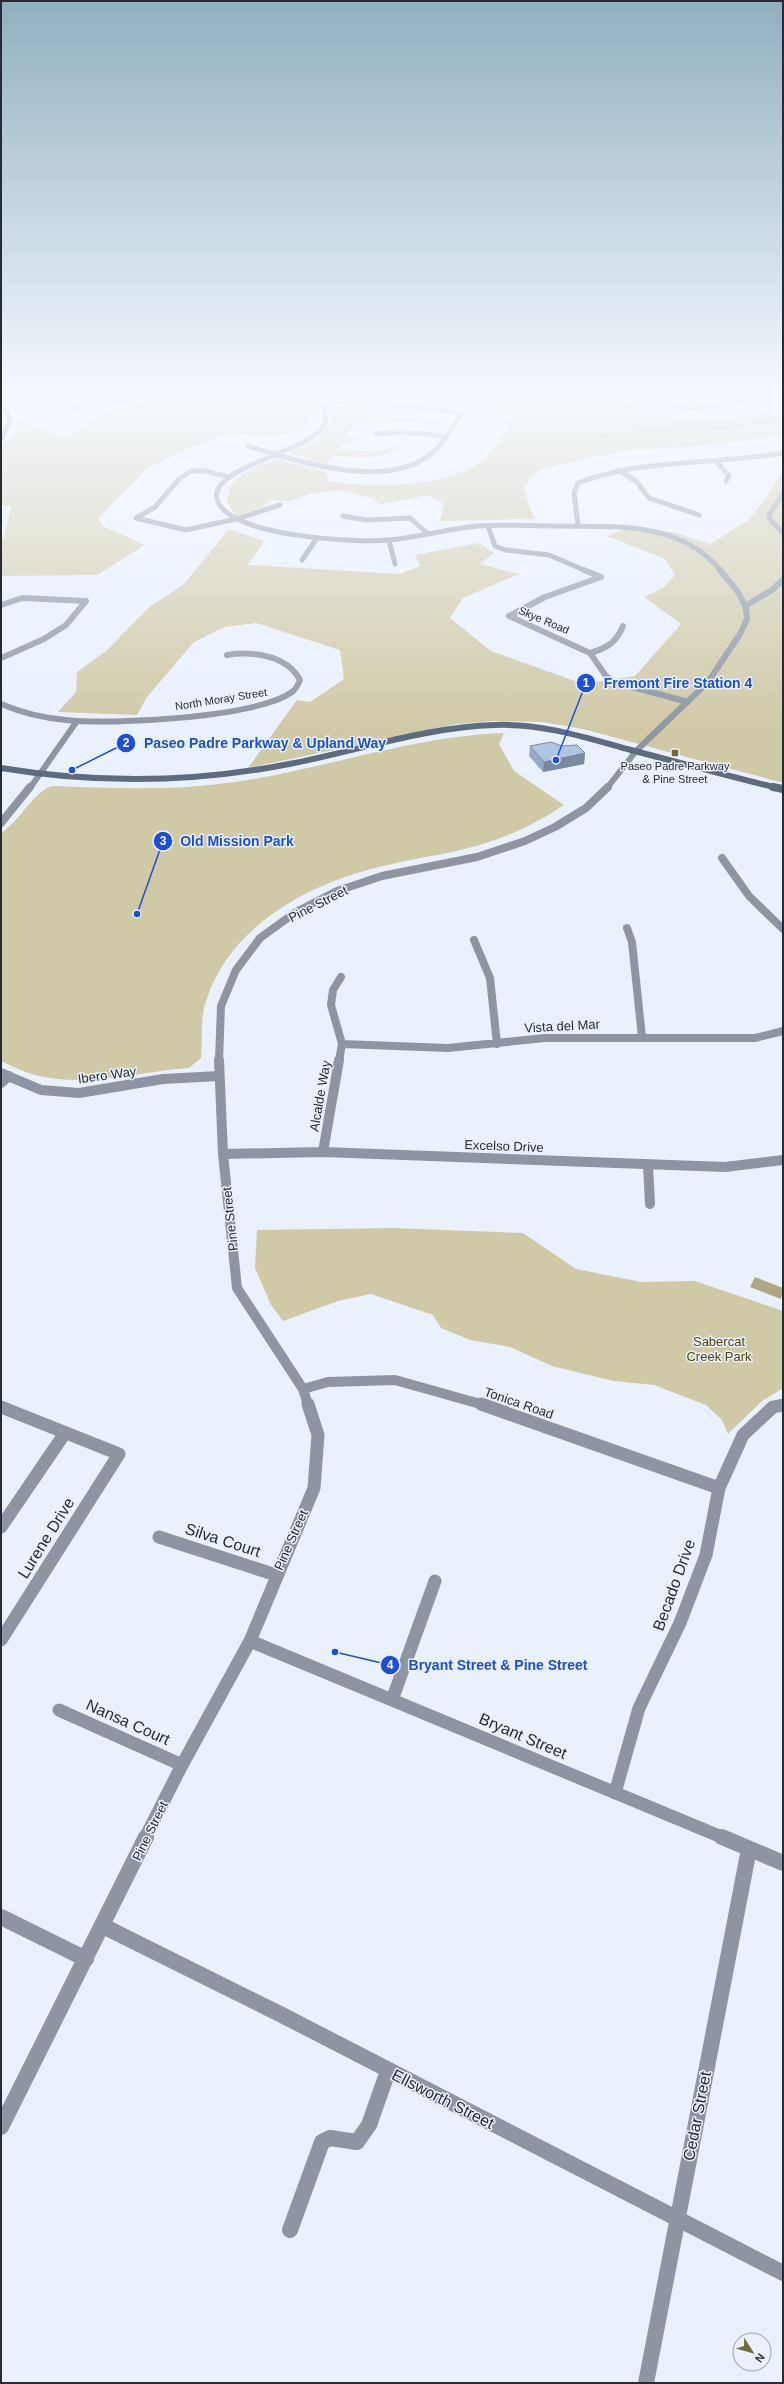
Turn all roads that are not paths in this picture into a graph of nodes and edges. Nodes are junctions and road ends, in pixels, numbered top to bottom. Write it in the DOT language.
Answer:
graph roads {
  1 [pos="152,509"];
  2 [pos="224,509"];
  3 [pos="267,509"];
  4 [pos="576,509"];
  5 [pos="680,509"];
  6 [pos="772,509"];
  7 [pos="699,515"];
  8 [pos="343,516"];
  9 [pos="236,519"];
  10 [pos="578,525"];
  11 [pos="488,526"];
  12 [pos="427,533"];
  13 [pos="783,533"];
  14 [pos="317,538"];
  15 [pos="389,540"];
  16 [pos="302,560"];
  17 [pos="395,564"];
  18 [pos="783,580"];
  19 [pos="1,605"];
  20 [pos="745,606"];
  21 [pos="623,626"];
  22 [pos="590,653"];
  23 [pos="227,655"];
  24 [pos="2,656"];
  25 [pos="688,702"];
  26 [pos="1,704"];
  27 [pos="77,721"];
  28 [pos="636,751"];
  29 [pos="1,768"];
  30 [pos="38,775"];
  31 [pos="783,789"];
  32 [pos="1,822"];
  33 [pos="722,858"];
  34 [pos="626,928"];
  35 [pos="783,929"];
  36 [pos="474,940"];
  37 [pos="341,977"];
  38 [pos="783,1031"];
  39 [pos="642,1037"];
  40 [pos="342,1044"];
  41 [pos="497,1044"];
  42 [pos="5,1075"];
  43 [pos="219,1076"];
  44 [pos="1,1083"];
  45 [pos="323,1152"];
  46 [pos="223,1154"];
  47 [pos="783,1160"];
  48 [pos="648,1165"];
  49 [pos="650,1204"];
  50 [pos="303,1389"];
  51 [pos="783,1405"];
  52 [pos="1,1407"];
  53 [pos="65,1433"];
  54 [pos="719,1488"];
  55 [pos="6,1511"];
  56 [pos="1,1527"];
  57 [pos="159,1537"];
  58 [pos="276,1575"];
  59 [pos="435,1581"];
  60 [pos="1,1640"];
  61 [pos="250,1641"];
  62 [pos="392,1700"];
  63 [pos="59,1710"];
  64 [pos="182,1765"];
  65 [pos="615,1793"];
  66 [pos="749,1850"];
  67 [pos="783,1863"];
  68 [pos="1,1917"];
  69 [pos="103,1926"];
  70 [pos="86,1959"];
  71 [pos="388,2071"];
  72 [pos="1,2127"];
  73 [pos="677,2218"];
  74 [pos="290,2230"];
  75 [pos="783,2273"];
  76 [pos="646,2383"];
  1 -- 9 [label="street"];
  2 -- 9 [label="street"];
  3 -- 9 [label="street"];
  4 -- 10 [label="street"];
  5 -- 7 [label="street"];
  6 -- 13 [label="street"];
  8 -- 12 [label="street"];
  9 -- 14 [label="street"];
  10 -- 11 [label="street"];
  10 -- 20 [label="street"];
  11 -- 12 [label="street"];
  11 -- 22 [label="street, Skye Road"];
  12 -- 15 [label="street"];
  14 -- 15 [label="street"];
  14 -- 16 [label="street"];
  15 -- 17 [label="street"];
  18 -- 20 [label="street"];
  19 -- 24 [label="street"];
  20 -- 25 [label="street, Pine Street"];
  21 -- 22 [label="street"];
  22 -- 25 [label="street, Skye Road"];
  23 -- 27 [label="street, North Moray Street"];
  25 -- 28 [label="street, Pine Street"];
  26 -- 27 [label="street"];
  27 -- 30 [label="street"];
  28 -- 30 [label="main road"];
  28 -- 31 [label="main road"];
  28 -- 43 [label="street, Pine Street"];
  29 -- 30 [label="main road"];
  30 -- 32 [label="street"];
  33 -- 35 [label="street"];
  34 -- 39 [label="street"];
  36 -- 41 [label="street"];
  37 -- 40 [label="street"];
  38 -- 39 [label="street, Vista del Mar"];
  39 -- 41 [label="street, Vista del Mar"];
  40 -- 41 [label="street, Vista del Mar"];
  40 -- 45 [label="street, Alcalde Way"];
  42 -- 43 [label="street, Ibero Way"];
  42 -- 44 [label="street"];
  43 -- 46 [label="street, Pine Street"];
  45 -- 46 [label="street, Excelso Drive"];
  45 -- 48 [label="street, Excelso Drive"];
  46 -- 50 [label="street, Pine Street"];
  47 -- 48 [label="street, Excelso Drive"];
  48 -- 49 [label="street"];
  50 -- 54 [label="street, Tonica Road"];
  50 -- 58 [label="street, Pine Street"];
  51 -- 54 [label="street, Becado Drive"];
  52 -- 53 [label="street"];
  53 -- 55 [label="street"];
  53 -- 60 [label="street, Lurene Drive"];
  54 -- 65 [label="street, Becado Drive"];
  55 -- 56 [label="street"];
  57 -- 58 [label="street, Silva Court"];
  58 -- 61 [label="street, Pine Street"];
  59 -- 62 [label="street"];
  61 -- 62 [label="street, Bryant Street"];
  61 -- 64 [label="street, Pine Street"];
  62 -- 65 [label="street, Bryant Street"];
  63 -- 64 [label="street, Nansa Court"];
  64 -- 69 [label="street, Pine Street"];
  65 -- 66 [label="street, Bryant Street"];
  66 -- 67 [label="street, Bryant Street"];
  66 -- 73 [label="street, Cedar Street"];
  68 -- 70 [label="street"];
  69 -- 70 [label="street, Pine Street"];
  69 -- 71 [label="street, Ellsworth Street"];
  70 -- 72 [label="street, Pine Street"];
  71 -- 73 [label="street, Ellsworth Street"];
  71 -- 74 [label="street"];
  73 -- 75 [label="street, Ellsworth Street"];
  73 -- 76 [label="street, Cedar Street"];
}
